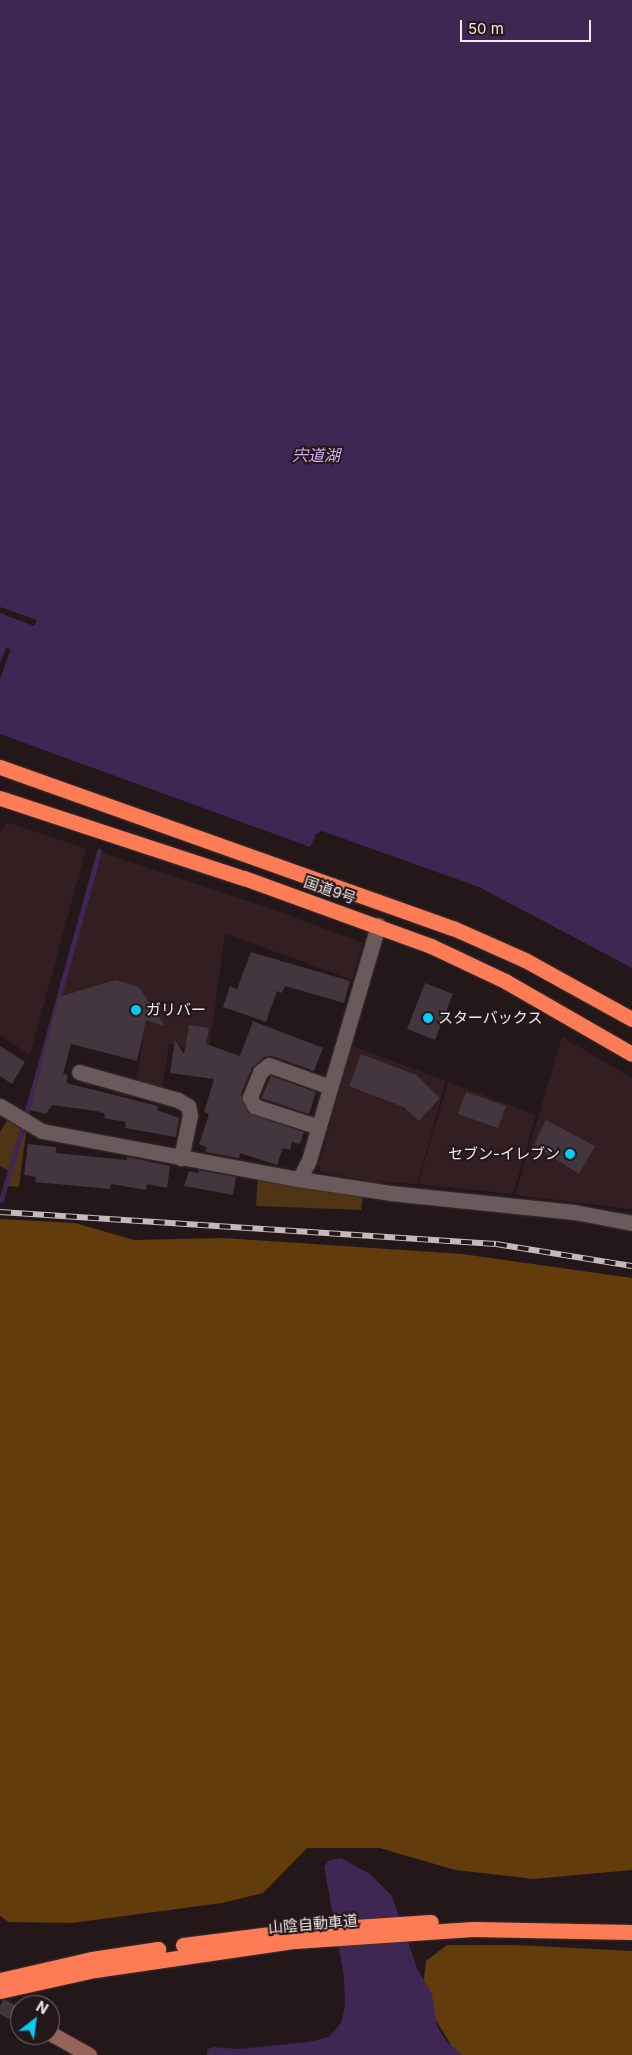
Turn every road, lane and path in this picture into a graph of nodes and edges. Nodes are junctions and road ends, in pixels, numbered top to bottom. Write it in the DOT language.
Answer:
graph roads {
  1 [pos="0,767"];
  2 [pos="0,798"];
  3 [pos="378,925"];
  4 [pos="632,1019"];
  5 [pos="632,1054"];
  6 [pos="79,1072"];
  7 [pos="330,1087"];
  8 [pos="0,1106"];
  9 [pos="319,1127"];
  10 [pos="181,1158"];
  11 [pos="299,1179"];
  12 [pos="632,1222"];
  13 [pos="632,1922"];
  14 [pos="472,1924"];
  15 [pos="632,1932"];
  16 [pos="294,1936"];
  17 [pos="0,1980"];
  18 [pos="0,1991"];
  19 [pos="60,2039"];
  20 [pos="88,2055"];
  1 -- 4 [label="highway, 国道9号"];
  2 -- 3 [label="highway, 国道9号"];
  3 -- 5 [label="highway, 国道9号"];
  3 -- 7 [label="street"];
  6 -- 10 [label="street"];
  7 -- 9 [label="street"];
  7 -- 9 [label="street"];
  8 -- 10 [label="street"];
  9 -- 11 [label="street"];
  10 -- 11 [label="street"];
  11 -- 12 [label="street"];
  13 -- 14 [label="highway, 山陰自動車道"];
  14 -- 15 [label="highway, 山陰自動車道"];
  14 -- 16 [label="highway, 山陰自動車道"];
  16 -- 17 [label="highway, 山陰自動車道"];
  16 -- 18 [label="highway, 山陰自動車道"];
  19 -- 20 [label="main road"];
}
